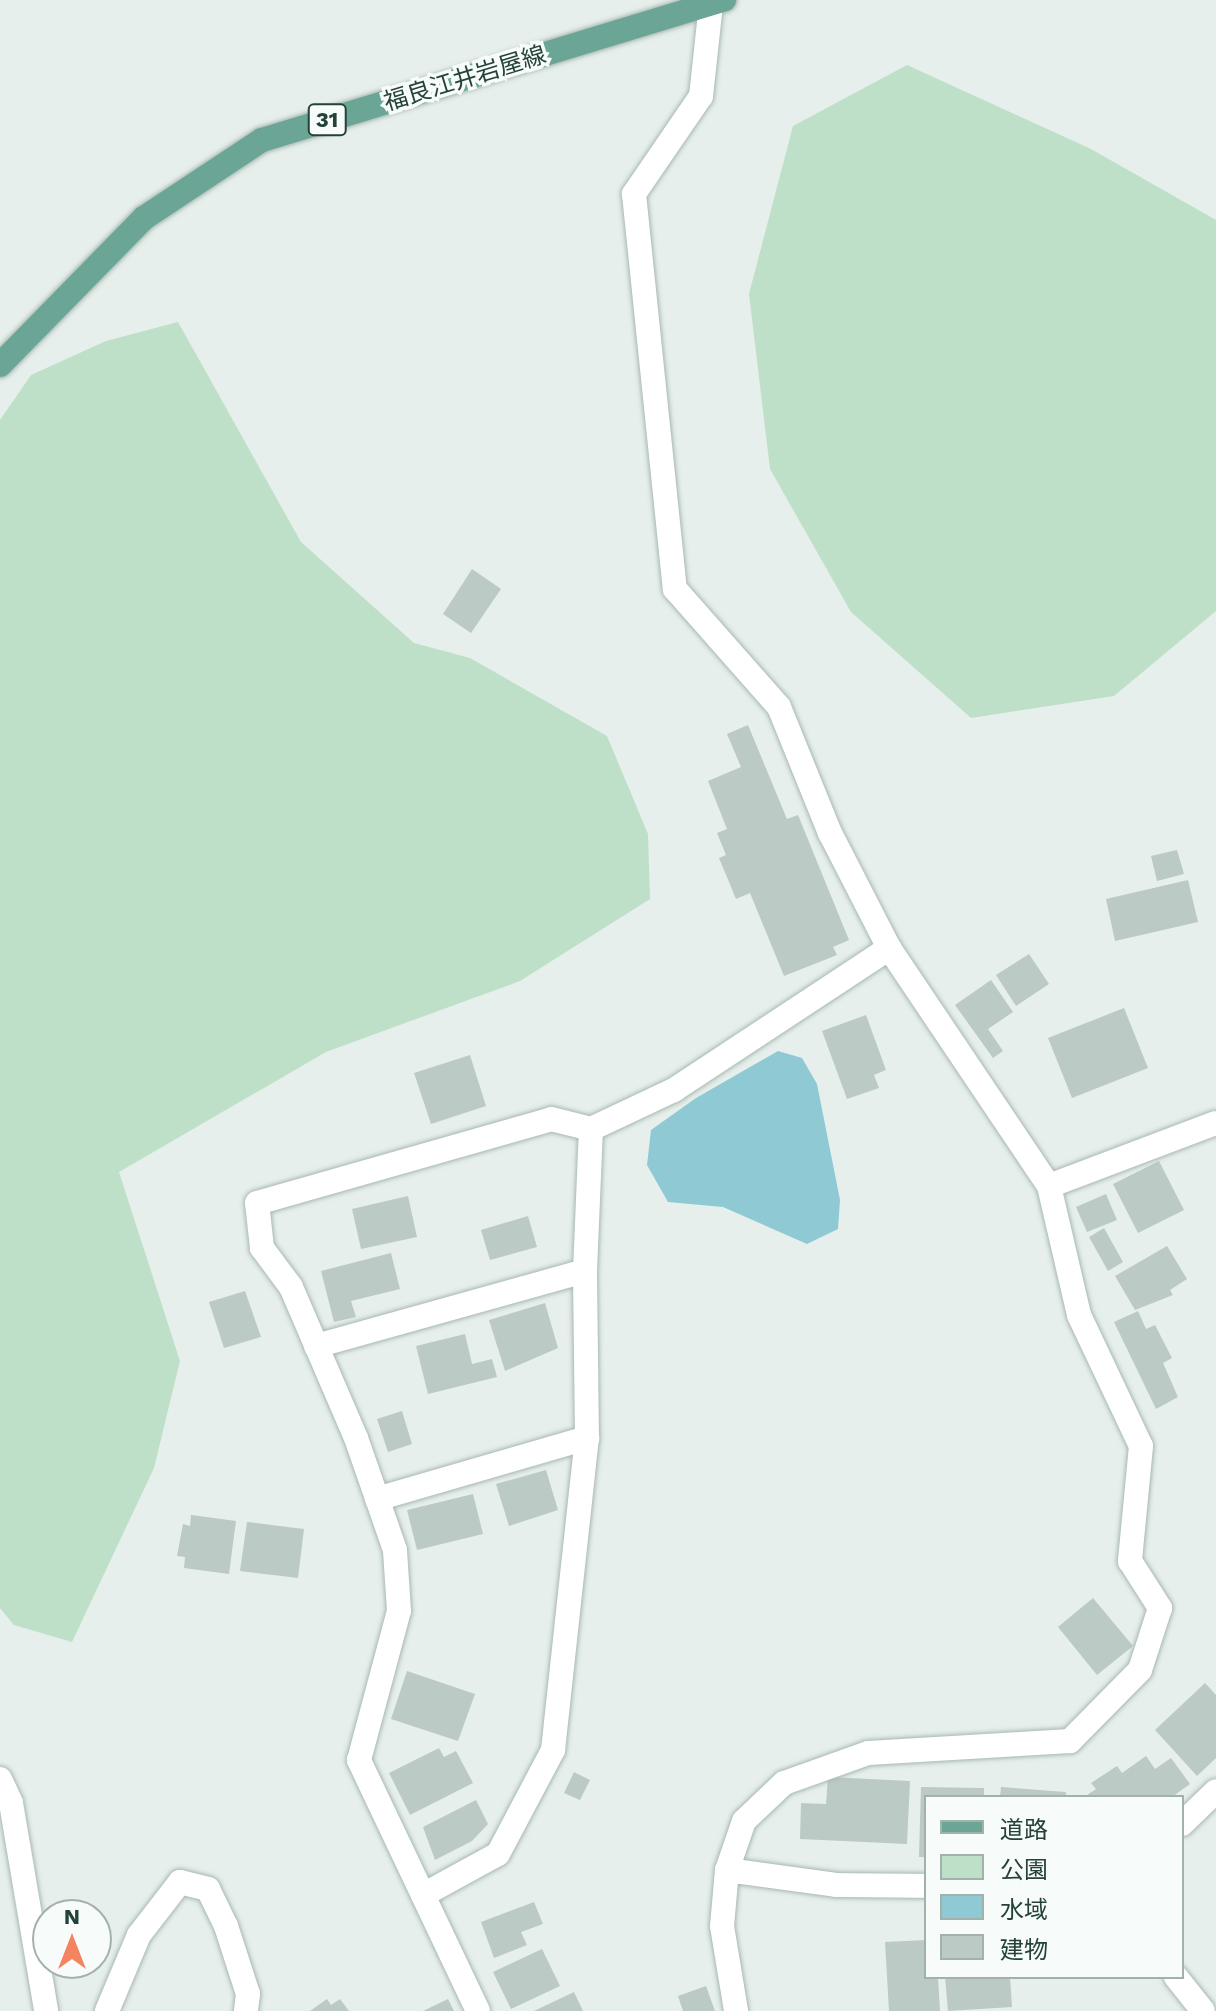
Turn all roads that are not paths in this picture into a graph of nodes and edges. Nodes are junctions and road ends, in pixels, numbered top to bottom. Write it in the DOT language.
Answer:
graph roads {
  1 [pos="717,2"];
  2 [pos="0,365"];
  3 [pos="889,948"];
  4 [pos="1216,1123"];
  5 [pos="591,1129"];
  6 [pos="1049,1186"];
  7 [pos="585,1271"];
  8 [pos="316,1346"];
  9 [pos="587,1438"];
  10 [pos="377,1499"];
  11 [pos="0,1779"];
  12 [pos="1216,1791"];
  13 [pos="1184,1822"];
  14 [pos="727,1870"];
  15 [pos="924,1886"];
  16 [pos="423,1895"];
  17 [pos="1178,1979"];
  18 [pos="46,2011"];
  19 [pos="107,2011"];
  20 [pos="246,2011"];
  21 [pos="478,2011"];
  22 [pos="736,2011"];
  23 [pos="1203,2011"];
  1 -- 2 [label="main road, 福良江井岩屋線 / 31"];
  1 -- 3 [label="street"];
  3 -- 5 [label="street"];
  3 -- 6 [label="street"];
  4 -- 6 [label="street"];
  5 -- 7 [label="street"];
  5 -- 8 [label="street"];
  6 -- 14 [label="street"];
  7 -- 8 [label="street"];
  7 -- 9 [label="street"];
  8 -- 10 [label="street"];
  9 -- 10 [label="street"];
  9 -- 16 [label="street"];
  10 -- 16 [label="street"];
  11 -- 18 [label="street"];
  12 -- 13 [label="street"];
  14 -- 15 [label="street"];
  14 -- 22 [label="street"];
  16 -- 21 [label="street"];
  17 -- 23 [label="street"];
  19 -- 20 [label="street"];
}
